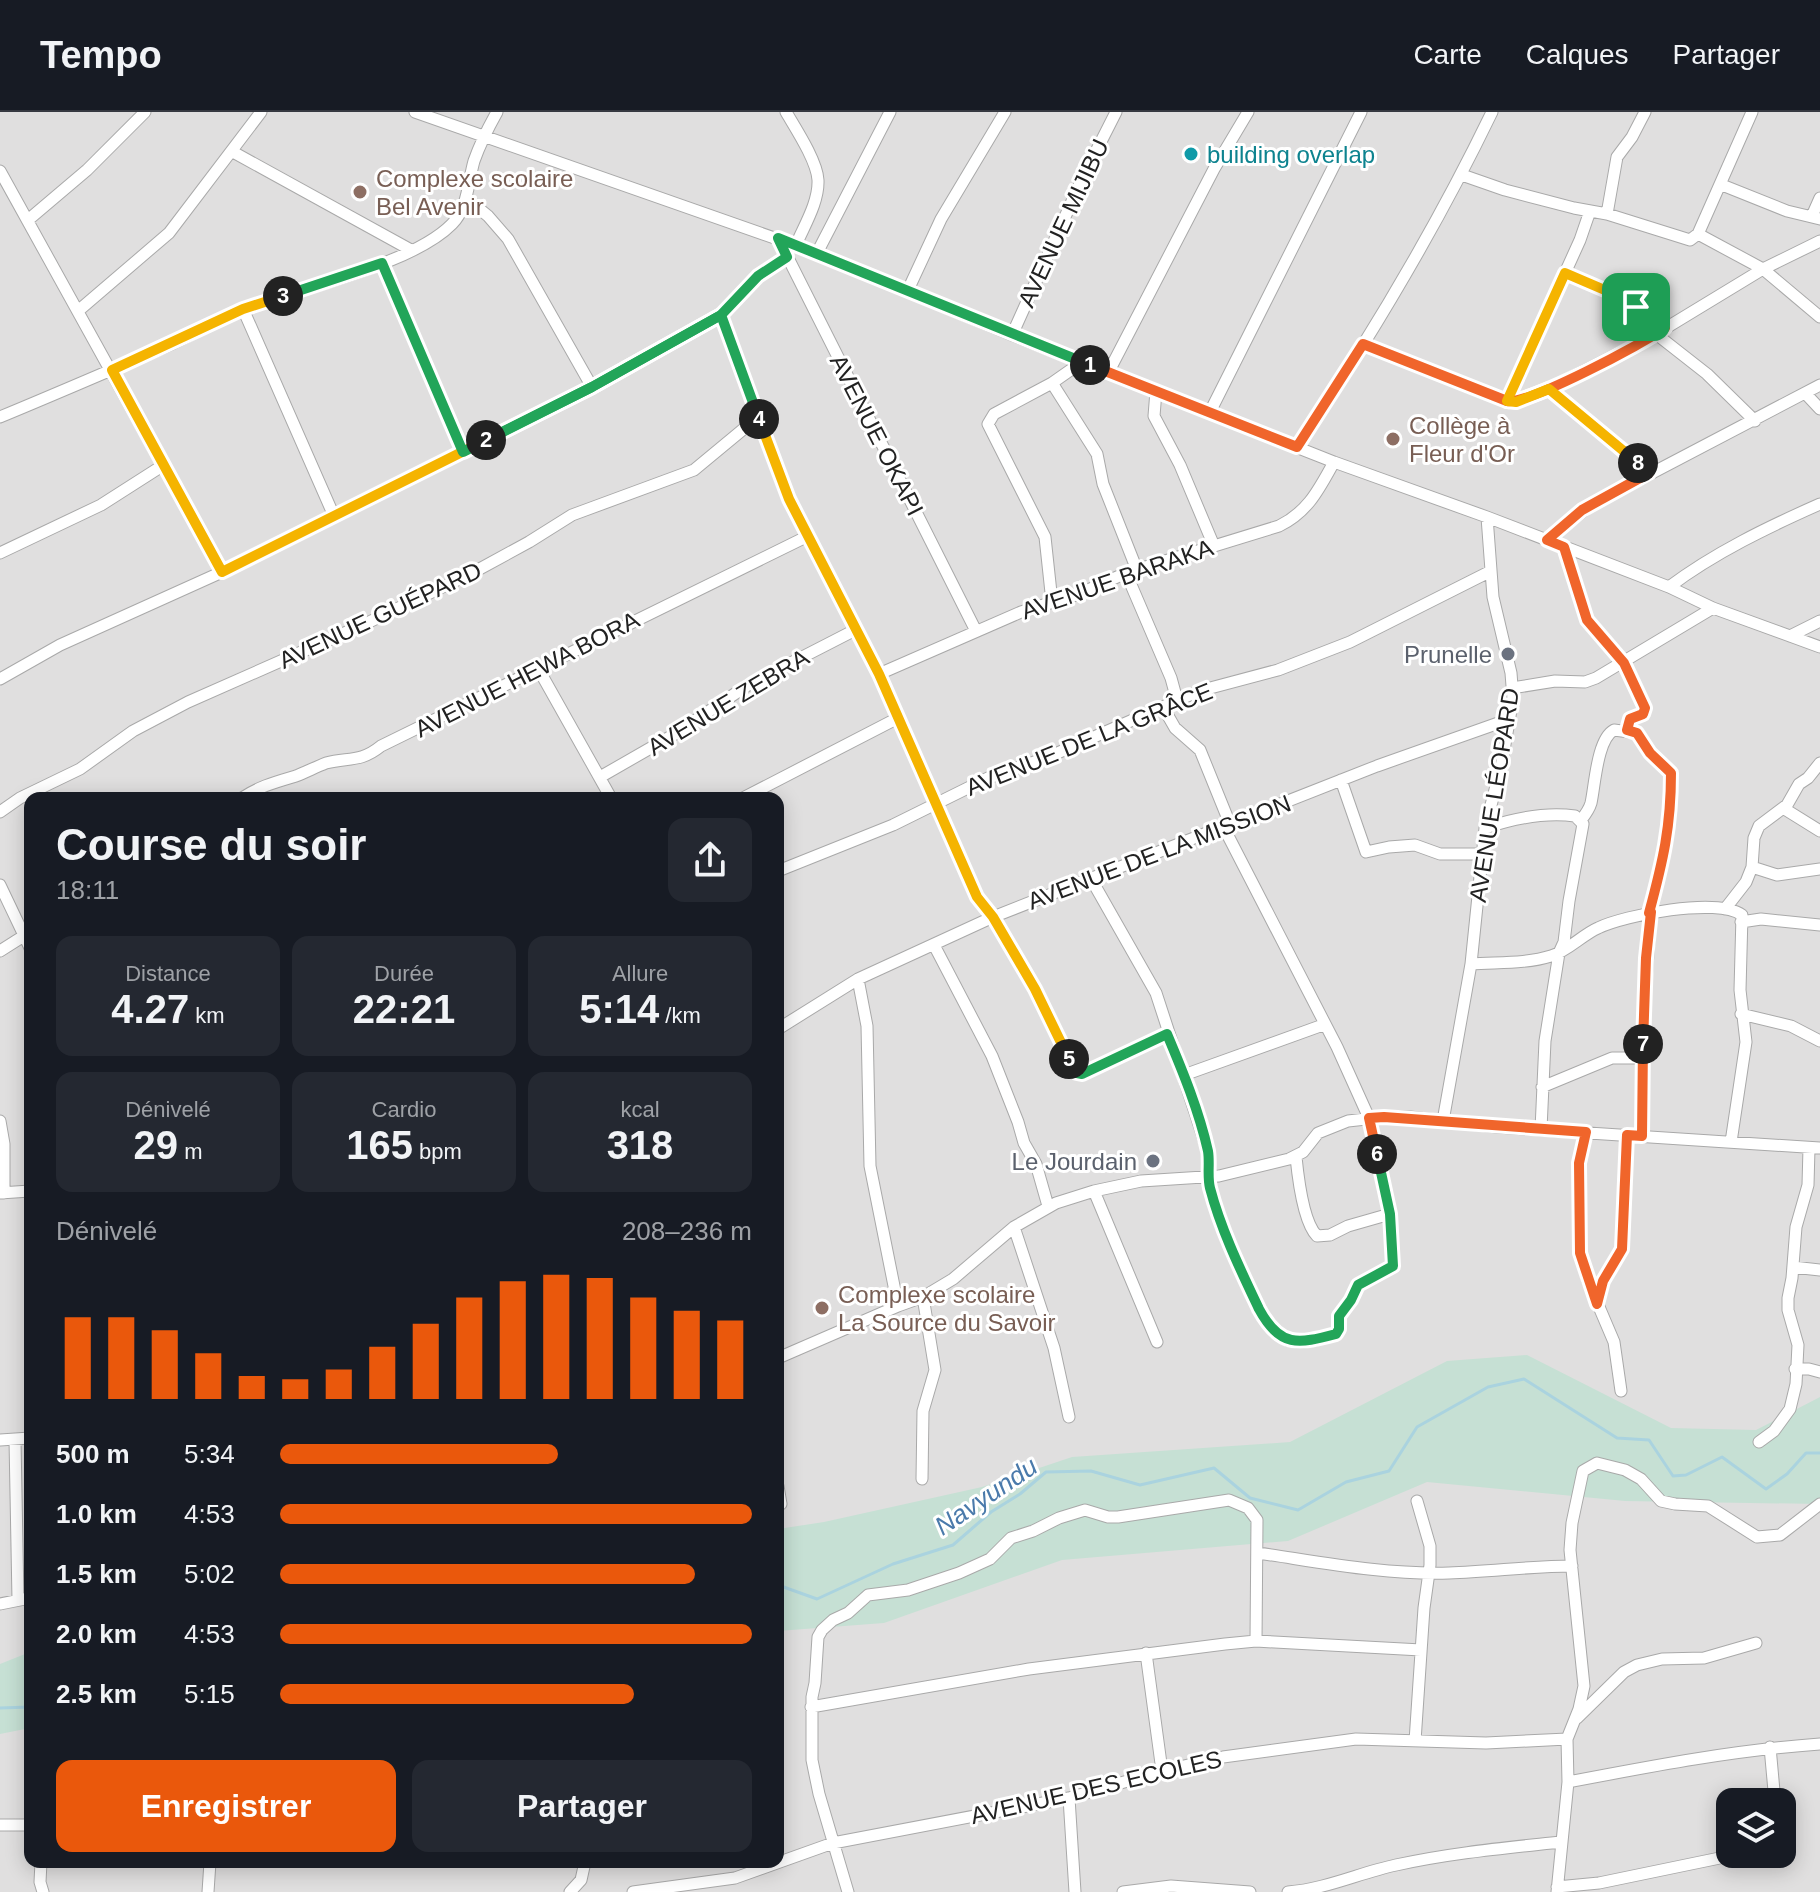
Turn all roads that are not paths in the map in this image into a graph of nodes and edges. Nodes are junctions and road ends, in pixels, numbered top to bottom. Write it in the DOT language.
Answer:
graph roads {
  1 [pos="145,112"];
  2 [pos="261,112"];
  3 [pos="415,112"];
  4 [pos="497,112"];
  5 [pos="786,112"];
  6 [pos="890,112"];
  7 [pos="1005,112"];
  8 [pos="1116,112"];
  9 [pos="1248,112"];
  10 [pos="1361,112"];
  11 [pos="1492,112"];
  12 [pos="1645,112"];
  13 [pos="1752,112"];
  14 [pos="484,134"];
  15 [pos="233,152"];
  16 [pos="0,171"];
  17 [pos="1462,175"];
  18 [pos="1722,185"];
  19 [pos="466,198"];
  20 [pos="1820,198"];
  21 [pos="1590,211"];
  22 [pos="1607,214"];
  23 [pos="1816,218"];
  24 [pos="28,220"];
  25 [pos="1698,234"];
  26 [pos="778,238"];
  27 [pos="1820,241"];
  28 [pos="796,245"];
  29 [pos="411,250"];
  30 [pos="817,253"];
  31 [pos="787,257"];
  32 [pos="382,263"];
  33 [pos="1763,269"];
  34 [pos="1565,273"];
  35 [pos="908,290"];
  36 [pos="243,309"];
  37 [pos="78,311"];
  38 [pos="721,315"];
  39 [pos="1820,317"];
  40 [pos="1661,331"];
  41 [pos="1012,335"];
  42 [pos="1363,344"];
  43 [pos="1082,362"];
  44 [pos="112,370"];
  45 [pos="1108,373"];
  46 [pos="1052,383"];
  47 [pos="1820,385"];
  48 [pos="592,387"];
  49 [pos="1549,389"];
  50 [pos="1156,391"];
  51 [pos="1805,393"];
  52 [pos="1507,401"];
  53 [pos="1820,409"];
  54 [pos="1210,412"];
  55 [pos="0,417"];
  56 [pos="758,417"];
  57 [pos="1755,421"];
  58 [pos="1297,447"];
  59 [pos="463,452"];
  60 [pos="1334,462"];
  61 [pos="162,466"];
  62 [pos="1649,473"];
  63 [pos="1820,504"];
  64 [pos="334,516"];
  65 [pos="1487,517"];
  66 [pos="808,536"];
  67 [pos="1547,540"];
  68 [pos="1214,546"];
  69 [pos="1564,547"];
  70 [pos="0,553"];
  71 [pos="222,572"];
  72 [pos="1131,572"];
  73 [pos="1489,572"];
  74 [pos="1669,587"];
  75 [pos="1052,602"];
  76 [pos="1713,608"];
  77 [pos="1820,621"];
  78 [pos="857,629"];
  79 [pos="976,631"];
  80 [pos="1790,636"];
  81 [pos="1820,647"];
  82 [pos="1624,663"];
  83 [pos="539,670"];
  84 [pos="879,674"];
  85 [pos="0,679"];
  86 [pos="1512,688"];
  87 [pos="1177,700"];
  88 [pos="1163,707"];
  89 [pos="898,718"];
  90 [pos="1507,720"];
  91 [pos="1627,730"];
  92 [pos="1820,763"];
  93 [pos="600,777"];
  94 [pos="1341,780"];
  95 [pos="32,792"];
  96 [pos="253,792"];
  97 [pos="608,792"];
  98 [pos="755,792"];
  99 [pos="24,796"];
  100 [pos="937,803"];
  101 [pos="1783,808"];
  102 [pos="0,812"];
  103 [pos="1581,820"];
  104 [pos="1226,825"];
  105 [pos="1485,828"];
  106 [pos="1820,831"];
  107 [pos="1481,854"];
  108 [pos="1752,867"];
  109 [pos="784,869"];
  110 [pos="1820,869"];
  111 [pos="1090,877"];
  112 [pos="0,885"];
  113 [pos="1725,909"];
  114 [pos="1650,912"];
  115 [pos="993,917"];
  116 [pos="1741,922"];
  117 [pos="1820,925"];
  118 [pos="24,928"];
  119 [pos="24,935"];
  120 [pos="934,945"];
  121 [pos="0,951"];
  122 [pos="1559,953"];
  123 [pos="1471,964"];
  124 [pos="858,979"];
  125 [pos="1741,1014"];
  126 [pos="784,1025"];
  127 [pos="1323,1025"];
  128 [pos="1167,1034"];
  129 [pos="1820,1041"];
  130 [pos="1643,1058"];
  131 [pos="1184,1075"];
  132 [pos="1542,1087"];
  133 [pos="1369,1118"];
  134 [pos="0,1121"];
  135 [pos="1443,1121"];
  136 [pos="1541,1129"];
  137 [pos="1586,1132"];
  138 [pos="1627,1135"];
  139 [pos="1642,1136"];
  140 [pos="1731,1142"];
  141 [pos="1815,1148"];
  142 [pos="1296,1157"];
  143 [pos="1208,1177"];
  144 [pos="24,1191"];
  145 [pos="1094,1191"];
  146 [pos="2,1193"];
  147 [pos="1048,1206"];
  148 [pos="1390,1214"];
  149 [pos="1014,1227"];
  150 [pos="1793,1267"];
  151 [pos="1820,1270"];
  152 [pos="923,1297"];
  153 [pos="1597,1304"];
  154 [pos="898,1306"];
  155 [pos="1157,1342"];
  156 [pos="784,1355"];
  157 [pos="1795,1369"];
  158 [pos="1820,1372"];
  159 [pos="1621,1391"];
  160 [pos="1069,1417"];
  161 [pos="24,1439"];
  162 [pos="0,1440"];
  163 [pos="15,1440"];
  164 [pos="1759,1442"];
  165 [pos="922,1479"];
  166 [pos="1417,1501"];
  167 [pos="1820,1504"];
  168 [pos="1258,1553"];
  169 [pos="1572,1566"];
  170 [pos="1427,1572"];
  171 [pos="24,1599"];
  172 [pos="0,1604"];
  173 [pos="1256,1641"];
  174 [pos="1756,1643"];
  175 [pos="1421,1650"];
  176 [pos="1146,1653"];
  177 [pos="811,1707"];
  178 [pos="1574,1722"];
  179 [pos="1567,1739"];
  180 [pos="1415,1741"];
  181 [pos="1820,1744"];
  182 [pos="1770,1747"];
  183 [pos="1162,1771"];
  184 [pos="1568,1782"];
  185 [pos="1774,1788"];
  186 [pos="1069,1798"];
  187 [pos="0,1825"];
  188 [pos="24,1825"];
  189 [pos="1560,1842"];
  190 [pos="833,1843"];
  191 [pos="1716,1859"];
  192 [pos="784,1860"];
  193 [pos="41,1868"];
  194 [pos="210,1868"];
  195 [pos="584,1868"];
  196 [pos="763,1868"];
  197 [pos="1557,1890"];
  198 [pos="43,1892"];
  199 [pos="208,1892"];
  200 [pos="570,1892"];
  201 [pos="633,1892"];
  202 [pos="848,1892"];
  203 [pos="1075,1892"];
  204 [pos="1123,1892"];
  205 [pos="1250,1892"];
  206 [pos="1288,1892"];
  1 -- 24 [label="street"];
  2 -- 15 [label="street"];
  3 -- 14 [label="street"];
  4 -- 14 [label="street"];
  5 -- 28 [label="street"];
  6 -- 30 [label="street"];
  7 -- 35 [label="street"];
  8 -- 41 [label="street, AVENUE MIJIBU"];
  9 -- 45 [label="street"];
  10 -- 54 [label="street"];
  11 -- 17 [label="street"];
  12 -- 22 [label="street"];
  13 -- 18 [label="street"];
  14 -- 19 [label="street"];
  14 -- 26 [label="street"];
  15 -- 29 [label="street"];
  15 -- 37 [label="street"];
  16 -- 24 [label="street"];
  17 -- 21 [label="street"];
  17 -- 42 [label="street"];
  18 -- 23 [label="street"];
  18 -- 25 [label="street"];
  19 -- 29 [label="street"];
  19 -- 48 [label="street"];
  20 -- 23 [label="street"];
  21 -- 22 [label="street"];
  21 -- 34 [label="street"];
  22 -- 25 [label="street"];
  24 -- 37 [label="street"];
  25 -- 33 [label="street"];
  26 -- 28 [label="street"];
  26 -- 31 [label="street, AVENUE OKAPI"];
  27 -- 33 [label="street"];
  28 -- 30 [label="street"];
  29 -- 32 [label="street"];
  30 -- 35 [label="street"];
  31 -- 38 [label="street"];
  31 -- 79 [label="street, AVENUE OKAPI"];
  32 -- 36 [label="street"];
  32 -- 59 [label="street"];
  33 -- 39 [label="street"];
  33 -- 40 [label="street"];
  34 -- 40 [label="street"];
  34 -- 52 [label="street"];
  35 -- 41 [label="street"];
  36 -- 44 [label="street"];
  36 -- 64 [label="street"];
  37 -- 44 [label="street"];
  38 -- 48 [label="street"];
  38 -- 56 [label="street"];
  40 -- 49 [label="street"];
  40 -- 57 [label="street"];
  41 -- 43 [label="street"];
  42 -- 52 [label="street"];
  42 -- 58 [label="street"];
  43 -- 45 [label="street"];
  43 -- 46 [label="street"];
  44 -- 55 [label="street"];
  44 -- 61 [label="street"];
  45 -- 50 [label="street"];
  46 -- 72 [label="street"];
  46 -- 75 [label="street"];
  47 -- 51 [label="street"];
  48 -- 59 [label="street"];
  49 -- 52 [label="street"];
  49 -- 62 [label="street"];
  50 -- 54 [label="street"];
  50 -- 68 [label="street"];
  51 -- 53 [label="street"];
  51 -- 57 [label="street"];
  54 -- 58 [label="street"];
  56 -- 66 [label="street"];
  56 -- 95 [label="street, AVENUE GUÉPARD"];
  57 -- 62 [label="street"];
  58 -- 60 [label="street"];
  59 -- 64 [label="street"];
  60 -- 65 [label="street"];
  60 -- 68 [label="street, AVENUE BARAKA"];
  61 -- 70 [label="street"];
  61 -- 71 [label="street"];
  62 -- 67 [label="street"];
  63 -- 74 [label="street"];
  64 -- 71 [label="street"];
  65 -- 67 [label="street"];
  65 -- 73 [label="street, AVENUE LÉOPARD"];
  66 -- 78 [label="street"];
  66 -- 83 [label="street, AVENUE HEWA BORA"];
  67 -- 69 [label="street"];
  68 -- 72 [label="street, AVENUE BARAKA"];
  69 -- 74 [label="street"];
  69 -- 82 [label="street"];
  71 -- 85 [label="street"];
  72 -- 75 [label="street, AVENUE BARAKA"];
  72 -- 87 [label="street"];
  73 -- 86 [label="street, AVENUE LÉOPARD"];
  73 -- 87 [label="street, AVENUE DE LA GRÂCE"];
  74 -- 76 [label="street"];
  75 -- 79 [label="street, AVENUE BARAKA"];
  76 -- 80 [label="street"];
  76 -- 82 [label="street"];
  77 -- 80 [label="street"];
  78 -- 84 [label="street"];
  78 -- 93 [label="street, AVENUE ZEBRA"];
  79 -- 84 [label="street, AVENUE BARAKA"];
  80 -- 81 [label="street"];
  82 -- 86 [label="street"];
  82 -- 91 [label="street"];
  83 -- 93 [label="street"];
  83 -- 96 [label="street, AVENUE HEWA BORA"];
  84 -- 89 [label="street"];
  86 -- 90 [label="street, AVENUE LÉOPARD"];
  87 -- 88 [label="street, AVENUE DE LA GRÂCE"];
  88 -- 100 [label="street, AVENUE DE LA GRÂCE"];
  88 -- 104 [label="street"];
  89 -- 98 [label="street"];
  89 -- 100 [label="street"];
  90 -- 94 [label="street, AVENUE DE LA MISSION"];
  90 -- 105 [label="street, AVENUE LÉOPARD"];
  91 -- 103 [label="street"];
  91 -- 114 [label="street"];
  92 -- 101 [label="street"];
  93 -- 97 [label="street"];
  94 -- 104 [label="street, AVENUE DE LA MISSION"];
  94 -- 107 [label="street"];
  99 -- 102 [label="street, AVENUE GUÉPARD"];
  100 -- 109 [label="street, AVENUE DE LA GRÂCE"];
  100 -- 115 [label="street"];
  101 -- 106 [label="street"];
  101 -- 108 [label="street"];
  103 -- 105 [label="street"];
  103 -- 122 [label="street"];
  104 -- 111 [label="street, AVENUE DE LA MISSION"];
  104 -- 127 [label="street"];
  105 -- 107 [label="street, AVENUE LÉOPARD"];
  107 -- 123 [label="street, AVENUE LÉOPARD"];
  108 -- 110 [label="street"];
  108 -- 113 [label="street"];
  111 -- 115 [label="street, AVENUE DE LA MISSION"];
  111 -- 128 [label="street"];
  112 -- 118 [label="street"];
  113 -- 114 [label="street"];
  113 -- 116 [label="street"];
  114 -- 122 [label="street"];
  114 -- 130 [label="street"];
  115 -- 120 [label="street, AVENUE DE LA MISSION"];
  115 -- 128 [label="street"];
  116 -- 117 [label="street"];
  116 -- 125 [label="street"];
  119 -- 121 [label="street"];
  120 -- 124 [label="street, AVENUE DE LA MISSION"];
  120 -- 147 [label="street"];
  122 -- 123 [label="street"];
  122 -- 132 [label="street"];
  123 -- 135 [label="street, AVENUE LÉOPARD"];
  124 -- 126 [label="street, AVENUE DE LA MISSION"];
  124 -- 154 [label="street"];
  125 -- 129 [label="street"];
  125 -- 140 [label="street"];
  127 -- 131 [label="street"];
  127 -- 133 [label="street"];
  128 -- 131 [label="street"];
  130 -- 132 [label="street"];
  130 -- 139 [label="street"];
  131 -- 143 [label="street"];
  132 -- 136 [label="street"];
  133 -- 135 [label="street"];
  133 -- 142 [label="street"];
  133 -- 148 [label="street"];
  134 -- 146 [label="street"];
  135 -- 136 [label="street"];
  136 -- 137 [label="street"];
  137 -- 138 [label="street"];
  137 -- 153 [label="street"];
  138 -- 139 [label="street"];
  138 -- 153 [label="street"];
  139 -- 140 [label="street"];
  140 -- 141 [label="street"];
  141 -- 150 [label="street"];
  142 -- 143 [label="street"];
  142 -- 148 [label="street"];
  143 -- 145 [label="street"];
  143 -- 148 [label="street"];
  144 -- 146 [label="street"];
  145 -- 147 [label="street"];
  145 -- 155 [label="street"];
  147 -- 149 [label="street"];
  149 -- 152 [label="street"];
  149 -- 160 [label="street"];
  150 -- 151 [label="street"];
  150 -- 157 [label="street"];
  152 -- 154 [label="street"];
  152 -- 165 [label="street"];
  153 -- 159 [label="street"];
  154 -- 156 [label="street"];
  157 -- 158 [label="street"];
  157 -- 164 [label="street"];
  161 -- 163 [label="street"];
  162 -- 163 [label="street"];
  163 -- 171 [label="street"];
  166 -- 170 [label="street"];
  167 -- 169 [label="street"];
  168 -- 170 [label="street"];
  168 -- 173 [label="street"];
  168 -- 177 [label="street"];
  169 -- 170 [label="street"];
  169 -- 178 [label="street"];
  170 -- 175 [label="street"];
  171 -- 172 [label="street"];
  173 -- 175 [label="street"];
  173 -- 176 [label="street"];
  174 -- 178 [label="street"];
  175 -- 180 [label="street"];
  176 -- 177 [label="street"];
  176 -- 183 [label="street"];
  177 -- 190 [label="street"];
  178 -- 179 [label="street"];
  179 -- 180 [label="street, AVENUE DES ECOLES"];
  179 -- 184 [label="street"];
  180 -- 183 [label="street, AVENUE DES ECOLES"];
  181 -- 182 [label="street"];
  182 -- 184 [label="street"];
  182 -- 185 [label="street"];
  183 -- 186 [label="street, AVENUE DES ECOLES"];
  184 -- 189 [label="street"];
  186 -- 190 [label="street, AVENUE DES ECOLES"];
  186 -- 203 [label="street"];
  187 -- 188 [label="street"];
  189 -- 197 [label="street"];
  189 -- 206 [label="street"];
  190 -- 192 [label="street, AVENUE DES ECOLES"];
  190 -- 202 [label="street"];
  191 -- 197 [label="street"];
  193 -- 198 [label="street"];
  194 -- 199 [label="street"];
  195 -- 200 [label="street"];
  196 -- 201 [label="street, AVENUE DES ECOLES"];
  204 -- 205 [label="street"];
}
